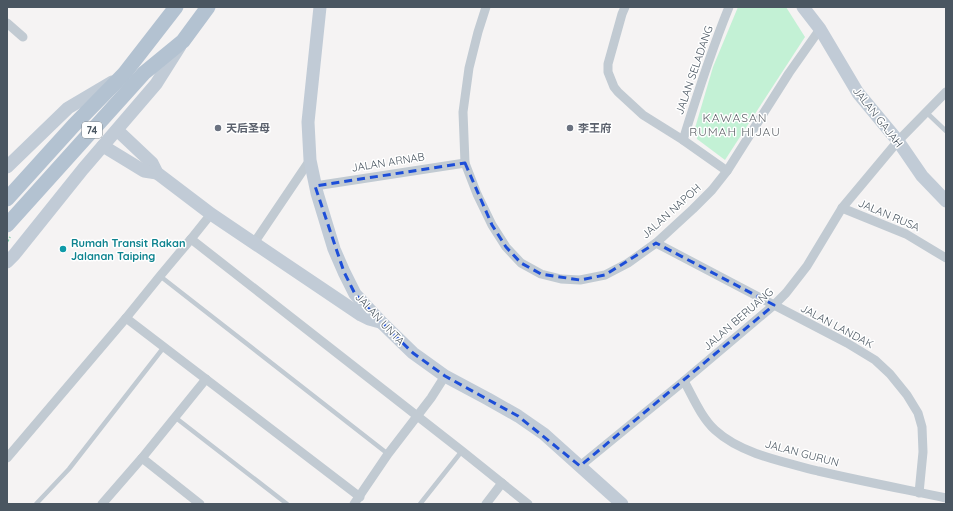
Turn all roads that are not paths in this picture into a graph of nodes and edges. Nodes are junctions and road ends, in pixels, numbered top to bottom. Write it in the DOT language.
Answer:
graph roads {
  1 [pos="176,7"];
  2 [pos="208,7"];
  3 [pos="320,7"];
  4 [pos="486,7"];
  5 [pos="625,7"];
  6 [pos="729,7"];
  7 [pos="803,7"];
  8 [pos="7,23"];
  9 [pos="820,29"];
  10 [pos="24,37"];
  11 [pos="183,41"];
  12 [pos="124,74"];
  13 [pos="946,92"];
  14 [pos="926,112"];
  15 [pos="117,130"];
  16 [pos="946,131"];
  17 [pos="683,140"];
  18 [pos="898,141"];
  19 [pos="103,146"];
  20 [pos="310,160"];
  21 [pos="465,163"];
  22 [pos="7,167"];
  23 [pos="727,171"];
  24 [pos="157,173"];
  25 [pos="315,186"];
  26 [pos="7,199"];
  27 [pos="946,202"];
  28 [pos="842,208"];
  29 [pos="211,214"];
  30 [pos="7,225"];
  31 [pos="191,239"];
  32 [pos="254,243"];
  33 [pos="656,243"];
  34 [pos="946,258"];
  35 [pos="7,262"];
  36 [pos="160,276"];
  37 [pos="317,285"];
  38 [pos="355,294"];
  39 [pos="774,305"];
  40 [pos="126,318"];
  41 [pos="381,322"];
  42 [pos="164,347"];
  43 [pos="445,376"];
  44 [pos="206,379"];
  45 [pos="684,381"];
  46 [pos="417,416"];
  47 [pos="176,418"];
  48 [pos="462,451"];
  49 [pos="388,454"];
  50 [pos="7,458"];
  51 [pos="142,458"];
  52 [pos="580,466"];
  53 [pos="502,483"];
  54 [pos="919,492"];
  55 [pos="946,498"];
  56 [pos="357,500"];
  57 [pos="618,502"];
  58 [pos="36,504"];
  59 [pos="102,504"];
  60 [pos="200,504"];
  61 [pos="287,504"];
  62 [pos="420,504"];
  63 [pos="486,504"];
  64 [pos="528,504"];
  1 -- 12 [label="main road, 74"];
  2 -- 11 [label="main road, 74"];
  3 -- 20 [label="street, JALAN UNTA"];
  4 -- 21 [label="street, JALAN NAPOH"];
  5 -- 17 [label="street"];
  6 -- 17 [label="street, JALAN SELADANG"];
  7 -- 9 [label="street, JALAN GAJAH"];
  8 -- 10 [label="street"];
  9 -- 18 [label="street, JALAN GAJAH"];
  9 -- 23 [label="street, JALAN NAPOH"];
  11 -- 15 [label="street"];
  11 -- 30 [label="main road, 74"];
  12 -- 22 [label="street"];
  12 -- 26 [label="main road, 74"];
  13 -- 14 [label="street, JALAN BERUANG"];
  14 -- 16 [label="lane"];
  14 -- 18 [label="street, JALAN BERUANG"];
  15 -- 19 [label="street"];
  15 -- 24 [label="street"];
  17 -- 23 [label="street"];
  18 -- 27 [label="street, JALAN GAJAH"];
  18 -- 28 [label="street, JALAN BERUANG"];
  19 -- 24 [label="street"];
  19 -- 35 [label="street"];
  20 -- 25 [label="street, JALAN UNTA"];
  20 -- 32 [label="street"];
  21 -- 25 [label="street, JALAN ARNAB"];
  21 -- 33 [label="street, JALAN NAPOH"];
  23 -- 33 [label="street, JALAN NAPOH"];
  24 -- 29 [label="street"];
  25 -- 38 [label="street, JALAN UNTA"];
  28 -- 34 [label="street, JALAN RUSA"];
  28 -- 39 [label="street, JALAN BERUANG"];
  29 -- 31 [label="street"];
  29 -- 32 [label="street"];
  31 -- 36 [label="street"];
  31 -- 46 [label="street"];
  32 -- 37 [label="street"];
  33 -- 39 [label="street, JALAN LANDAK"];
  36 -- 40 [label="street"];
  36 -- 49 [label="lane"];
  37 -- 38 [label="street"];
  37 -- 41 [label="street"];
  38 -- 41 [label="street, JALAN UNTA"];
  39 -- 45 [label="street, JALAN BERUANG"];
  39 -- 54 [label="street, JALAN LANDAK"];
  40 -- 42 [label="street"];
  40 -- 50 [label="street"];
  41 -- 43 [label="street, JALAN UNTA"];
  42 -- 44 [label="street"];
  42 -- 58 [label="lane"];
  43 -- 46 [label="street"];
  43 -- 52 [label="street, JALAN UNTA"];
  44 -- 47 [label="street"];
  44 -- 56 [label="street"];
  45 -- 52 [label="street, JALAN BERUANG"];
  45 -- 54 [label="street, JALAN GURUN"];
  46 -- 48 [label="street"];
  46 -- 49 [label="street"];
  47 -- 51 [label="street"];
  47 -- 61 [label="lane"];
  48 -- 53 [label="street"];
  48 -- 62 [label="lane"];
  49 -- 56 [label="street"];
  51 -- 59 [label="street"];
  51 -- 60 [label="street"];
  52 -- 57 [label="street, JALAN UNTA"];
  53 -- 63 [label="street"];
  53 -- 64 [label="street"];
  54 -- 55 [label="street, JALAN GURUN"];
}
